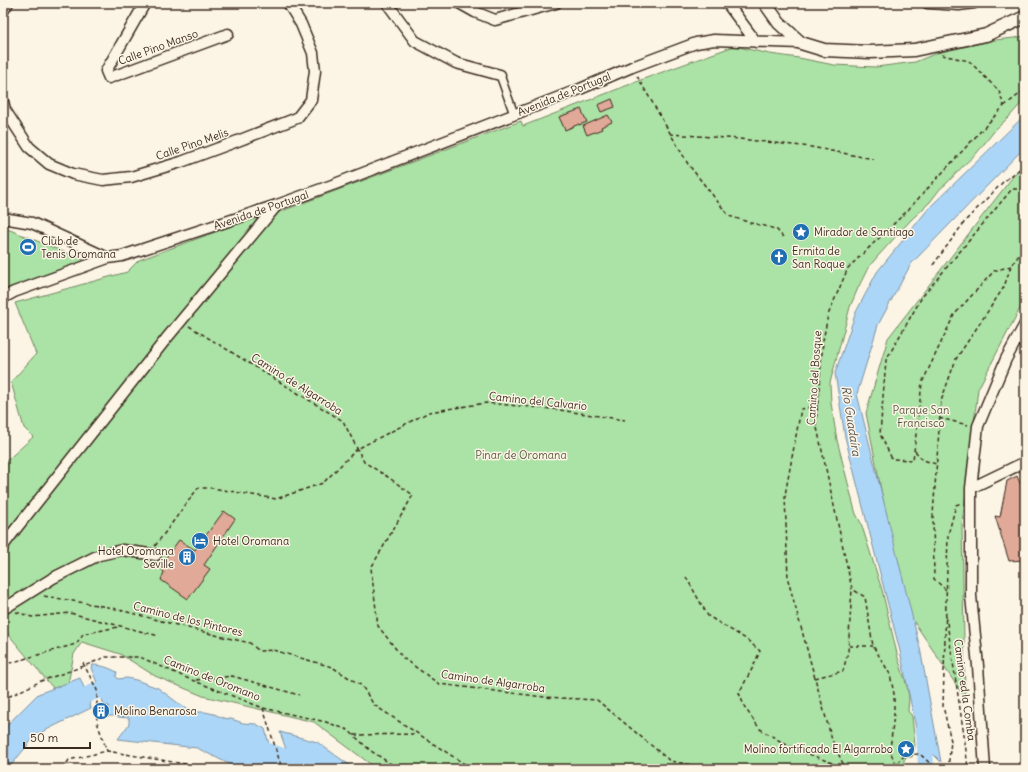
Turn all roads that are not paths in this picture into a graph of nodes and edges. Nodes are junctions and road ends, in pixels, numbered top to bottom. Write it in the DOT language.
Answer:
graph roads {
  1 [pos="8,3"];
  2 [pos="145,3"];
  3 [pos="288,3"];
  4 [pos="388,3"];
  5 [pos="459,3"];
  6 [pos="556,3"];
  7 [pos="727,3"];
  8 [pos="765,3"];
  9 [pos="926,3"];
  10 [pos="974,3"];
  11 [pos="3,11"];
  12 [pos="1023,17"];
  13 [pos="228,34"];
  14 [pos="756,42"];
  15 [pos="801,43"];
  16 [pos="500,75"];
  17 [pos="3,101"];
  18 [pos="514,114"];
  19 [pos="277,205"];
  20 [pos="3,218"];
  21 [pos="108,258"];
  22 [pos="3,298"];
  23 [pos="1025,324"];
  24 [pos="1025,462"];
  25 [pos="971,488"];
  26 [pos="3,546"];
  27 [pos="153,555"];
  28 [pos="4,608"];
  29 [pos="985,769"];
  1 -- 11 [label="street"];
  2 -- 13 [label="street, Calle Pino Manso"];
  3 -- 17 [label="street, Calle Pino Melis"];
  4 -- 16 [label="street"];
  5 -- 6 [label="street"];
  7 -- 14 [label="street"];
  8 -- 15 [label="street"];
  9 -- 10 [label="street"];
  12 -- 15 [label="street, Avenida de Portugal"];
  14 -- 15 [label="street, Avenida de Portugal"];
  14 -- 18 [label="street, Avenida de Portugal"];
  16 -- 18 [label="street"];
  18 -- 19 [label="street, Avenida de Portugal"];
  19 -- 21 [label="street, Avenida de Portugal"];
  19 -- 26 [label="street"];
  20 -- 21 [label="street"];
  21 -- 22 [label="street, Avenida de Portugal"];
  23 -- 25 [label="street"];
  24 -- 25 [label="street"];
  25 -- 29 [label="street"];
  27 -- 28 [label="street"];
}
